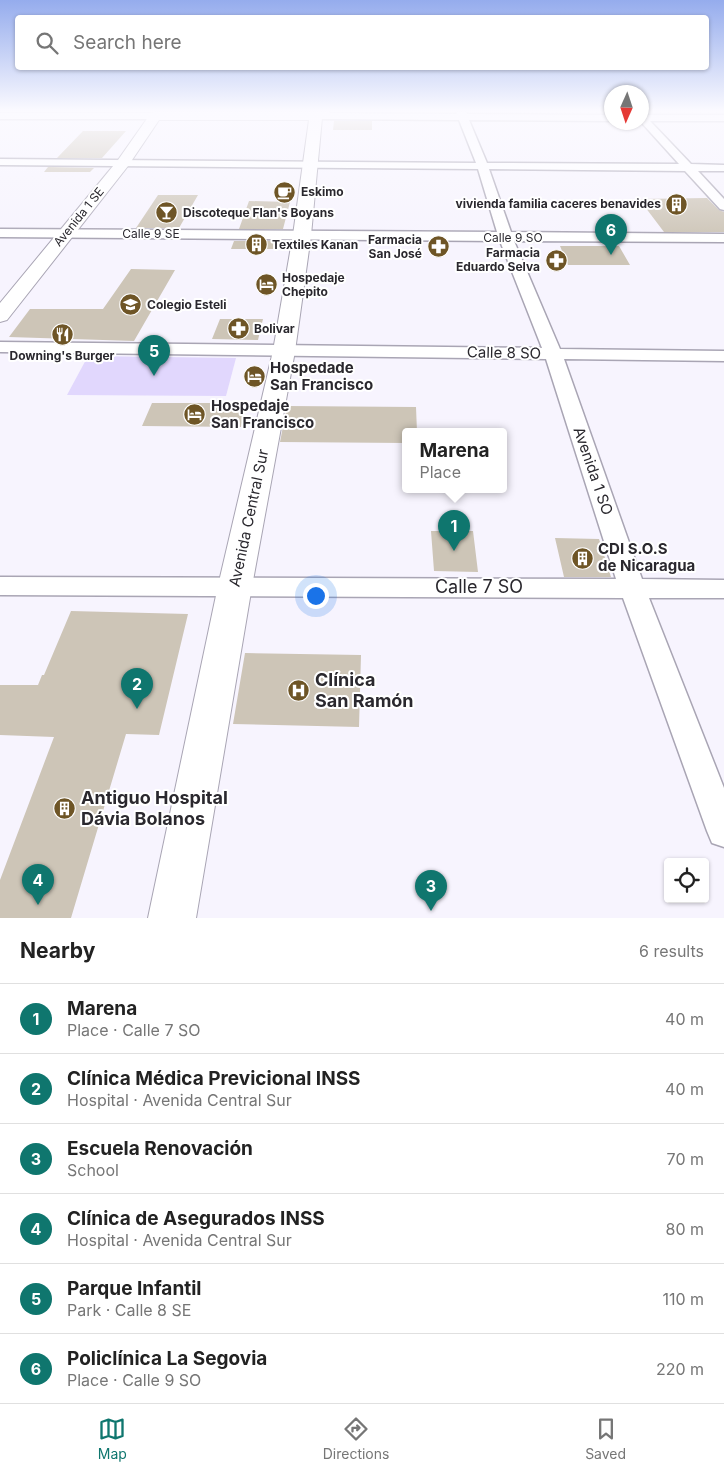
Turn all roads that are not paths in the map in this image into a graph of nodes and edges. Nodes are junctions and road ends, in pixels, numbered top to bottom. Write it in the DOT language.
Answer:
graph roads {
  1 [pos="129,155"];
  2 [pos="312,155"];
  3 [pos="478,155"];
  4 [pos="676,155"];
  5 [pos="0,162"];
  6 [pos="123,163"];
  7 [pos="311,165"];
  8 [pos="483,167"];
  9 [pos="688,168"];
  10 [pos="724,168"];
  11 [pos="724,206"];
  12 [pos="0,233"];
  13 [pos="66,234"];
  14 [pos="302,235"];
  15 [pos="506,238"];
  16 [pos="724,238"];
  17 [pos="0,316"];
  18 [pos="0,347"];
  19 [pos="284,351"];
  20 [pos="553,354"];
  21 [pos="724,356"];
  22 [pos="0,586"];
  23 [pos="235,586"];
  24 [pos="632,588"];
  25 [pos="724,588"];
  26 [pos="724,830"];
  27 [pos="172,918"];
  1 -- 6 [label="street, Avenida 1 SE"];
  2 -- 7 [label="street, Avenida Central Sur"];
  3 -- 8 [label="street, Avenida 1 SO"];
  4 -- 9 [label="street"];
  5 -- 6 [label="street"];
  6 -- 7 [label="street"];
  6 -- 13 [label="street, Avenida 1 SE"];
  7 -- 8 [label="street"];
  7 -- 14 [label="street, Avenida Central Sur"];
  8 -- 9 [label="street"];
  8 -- 15 [label="street, Avenida 1 SO"];
  9 -- 10 [label="street"];
  9 -- 11 [label="street"];
  12 -- 13 [label="street, Calle 9 SE"];
  13 -- 14 [label="street, Calle 9 SE"];
  13 -- 17 [label="street, Avenida 1 SE"];
  14 -- 15 [label="street, Calle 9 SO"];
  14 -- 19 [label="street, Avenida Central Sur"];
  15 -- 16 [label="street, Calle 9 SO"];
  15 -- 20 [label="street, Avenida 1 SO"];
  18 -- 19 [label="street, Calle 8 SO"];
  19 -- 20 [label="street, Calle 8 SO"];
  19 -- 23 [label="street, Avenida Central Sur"];
  20 -- 21 [label="street, Calle 8 SO"];
  20 -- 24 [label="street, Avenida 1 SO"];
  22 -- 23 [label="street, Calle 7 SO"];
  23 -- 24 [label="street, Calle 7 SO"];
  23 -- 27 [label="street, Avenida Central Sur"];
  24 -- 25 [label="street, Calle 7 SO"];
  24 -- 26 [label="street, Avenida 1 SO"];
}
